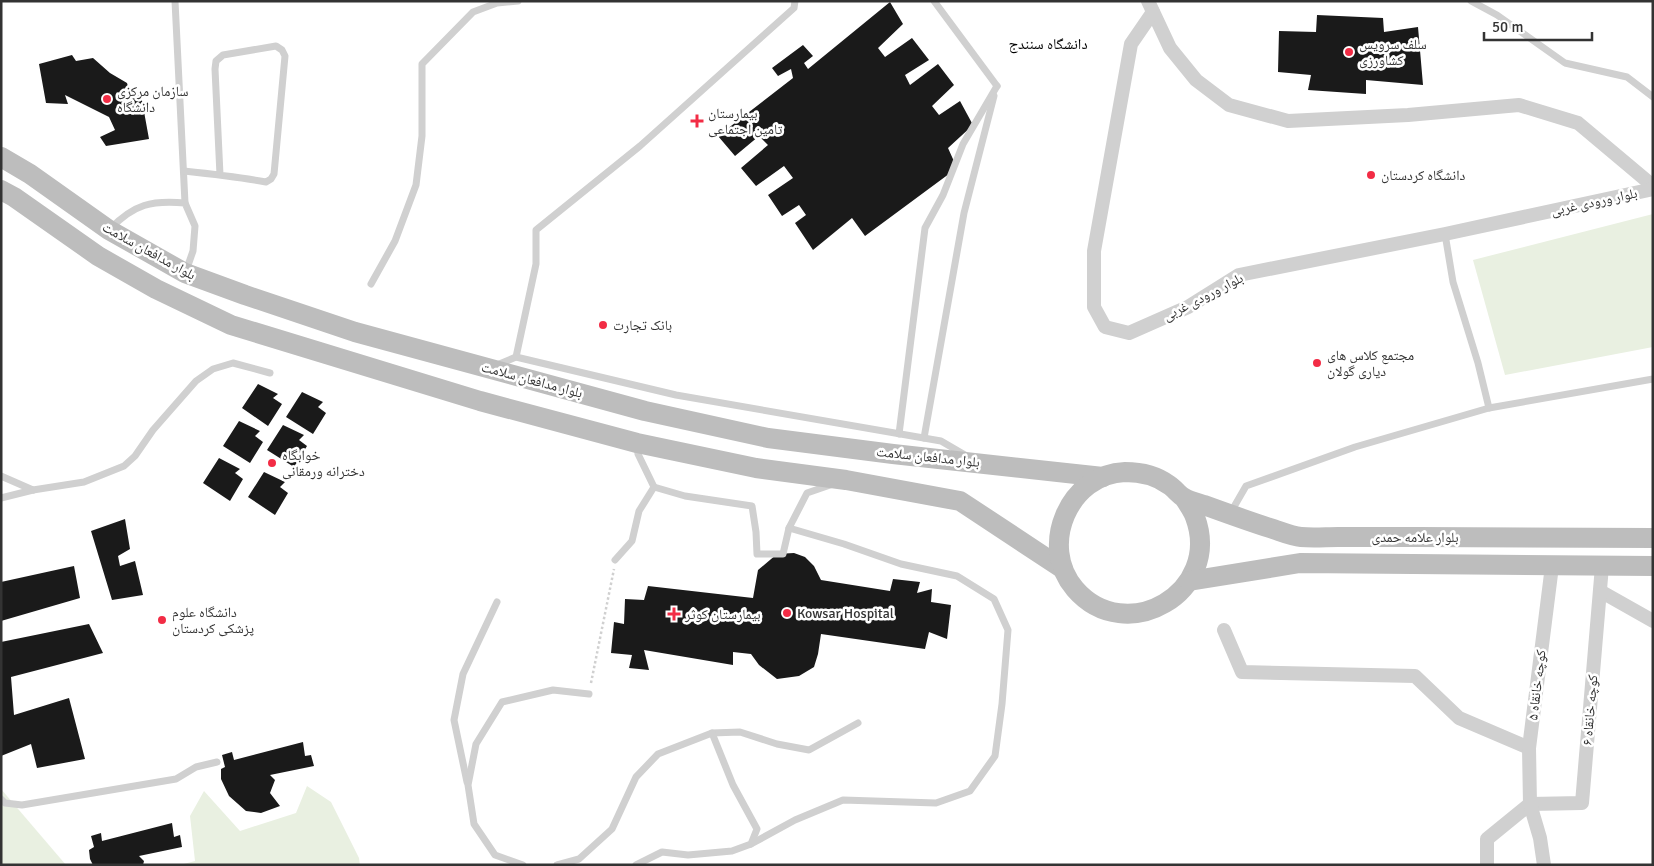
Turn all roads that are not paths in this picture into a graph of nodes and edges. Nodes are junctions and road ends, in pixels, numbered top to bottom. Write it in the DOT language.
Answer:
graph roads {
  1 [pos="176,1"];
  2 [pos="518,1"];
  3 [pos="795,1"];
  4 [pos="934,1"];
  5 [pos="1471,1"];
  6 [pos="1152,5"];
  7 [pos="997,86"];
  8 [pos="1653,96"];
  9 [pos="1,157"];
  10 [pos="184,172"];
  11 [pos="220,175"];
  12 [pos="1653,187"];
  13 [pos="1,190"];
  14 [pos="185,203"];
  15 [pos="109,230"];
  16 [pos="1445,234"];
  17 [pos="185,273"];
  18 [pos="371,284"];
  19 [pos="516,357"];
  20 [pos="489,368"];
  21 [pos="270,373"];
  22 [pos="1653,379"];
  23 [pos="1489,408"];
  24 [pos="898,434"];
  25 [pos="924,438"];
  26 [pos="637,443"];
  27 [pos="979,463"];
  28 [pos="1,476"];
  29 [pos="1103,477"];
  30 [pos="846,480"];
  31 [pos="654,487"];
  32 [pos="33,490"];
  33 [pos="1,498"];
  34 [pos="1184,498"];
  35 [pos="1229,515"];
  36 [pos="789,528"];
  37 [pos="1653,538"];
  38 [pos="616,560"];
  39 [pos="1552,566"];
  40 [pos="1602,566"];
  41 [pos="1653,566"];
  42 [pos="1063,569"];
  43 [pos="1189,581"];
  44 [pos="1600,591"];
  45 [pos="497,602"];
  46 [pos="1653,621"];
  47 [pos="1224,630"];
  48 [pos="589,694"];
  49 [pos="858,723"];
  50 [pos="712,733"];
  51 [pos="1529,748"];
  52 [pos="217,762"];
  53 [pos="468,785"];
  54 [pos="1,799"];
  55 [pos="1530,804"];
  56 [pos="751,844"];
  57 [pos="523,865"];
  58 [pos="557,865"];
  59 [pos="636,865"];
  60 [pos="1487,865"];
  61 [pos="1544,865"];
  1 -- 10 [label="lane"];
  2 -- 18 [label="lane"];
  3 -- 19 [label="lane"];
  4 -- 7 [label="lane"];
  5 -- 8 [label="lane"];
  6 -- 12 [label="street"];
  6 -- 16 [label="street, بلوار ورودی غربی"];
  7 -- 24 [label="lane"];
  7 -- 25 [label="lane"];
  9 -- 15 [label="main road, بلوار مدافعان سلامت"];
  10 -- 11 [label="lane"];
  10 -- 14 [label="lane"];
  11 -- 11 [label="lane"];
  12 -- 16 [label="street, بلوار ورودی غربی"];
  13 -- 26 [label="main road, بلوار مدافعان سلامت"];
  14 -- 15 [label="lane"];
  14 -- 17 [label="lane"];
  15 -- 17 [label="main road, بلوار مدافعان سلامت"];
  16 -- 23 [label="lane"];
  17 -- 20 [label="main road, بلوار مدافعان سلامت"];
  19 -- 20 [label="lane"];
  19 -- 24 [label="lane"];
  20 -- 27 [label="main road, بلوار مدافعان سلامت"];
  21 -- 32 [label="lane"];
  22 -- 23 [label="lane"];
  23 -- 35 [label="lane"];
  24 -- 25 [label="lane"];
  25 -- 27 [label="lane"];
  26 -- 30 [label="main road, بلوار مدافعان سلامت"];
  26 -- 31 [label="lane"];
  27 -- 29 [label="main road, بلوار مدافعان سلامت"];
  28 -- 32 [label="lane"];
  29 -- 34 [label="main road"];
  29 -- 42 [label="main road"];
  30 -- 36 [label="lane"];
  30 -- 42 [label="main road, بلوار مدافعان سلامت"];
  31 -- 36 [label="lane"];
  31 -- 38 [label="lane"];
  32 -- 33 [label="lane"];
  34 -- 35 [label="main road, بلوار علامه حمدی"];
  34 -- 43 [label="main road"];
  35 -- 37 [label="main road, بلوار علامه حمدی"];
  36 -- 56 [label="lane"];
  39 -- 40 [label="main road, بلوار علامه حمدی"];
  39 -- 43 [label="main road, بلوار علامه حمدی"];
  39 -- 51 [label="street, کوچه خانقاه ۵"];
  40 -- 41 [label="main road, بلوار علامه حمدی"];
  40 -- 44 [label="street, کوچه خانقاه ۶"];
  42 -- 43 [label="main road"];
  44 -- 46 [label="street"];
  44 -- 55 [label="street, کوچه خانقاه ۶"];
  45 -- 53 [label="lane"];
  47 -- 51 [label="street"];
  48 -- 53 [label="lane"];
  49 -- 50 [label="lane"];
  50 -- 56 [label="lane"];
  50 -- 58 [label="lane"];
  51 -- 55 [label="street, کوچه خانقاه ۵"];
  52 -- 54 [label="lane"];
  53 -- 57 [label="lane"];
  55 -- 60 [label="street"];
  55 -- 61 [label="street, کوچه خانقاه ۵"];
  56 -- 59 [label="lane"];
}
